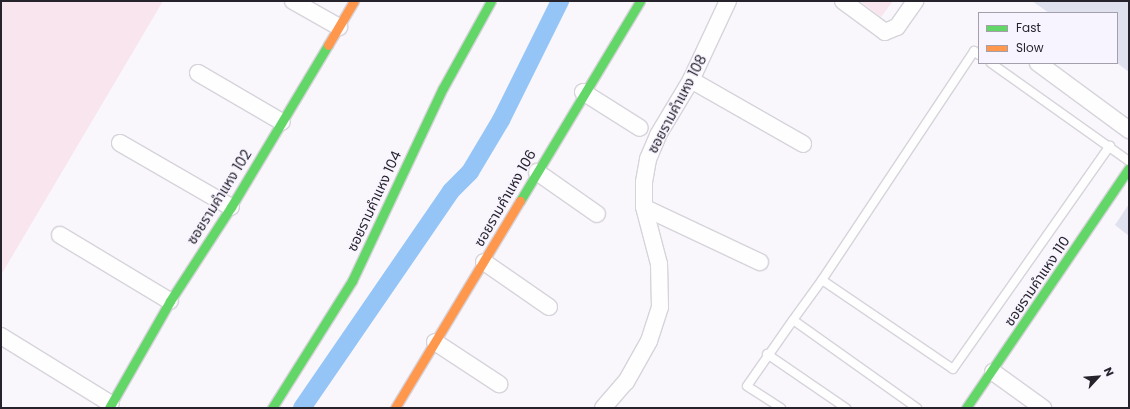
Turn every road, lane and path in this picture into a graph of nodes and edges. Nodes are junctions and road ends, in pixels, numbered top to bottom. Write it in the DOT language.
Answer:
graph roads {
  1 [pos="293,1"];
  2 [pos="354,1"];
  3 [pos="491,1"];
  4 [pos="640,1"];
  5 [pos="728,1"];
  6 [pos="843,1"];
  7 [pos="915,1"];
  8 [pos="339,27"];
  9 [pos="978,53"];
  10 [pos="992,64"];
  11 [pos="1039,64"];
  12 [pos="198,73"];
  13 [pos="691,80"];
  14 [pos="583,92"];
  15 [pos="282,122"];
  16 [pos="640,128"];
  17 [pos="1129,130"];
  18 [pos="120,143"];
  19 [pos="803,144"];
  20 [pos="1110,146"];
  21 [pos="1129,161"];
  22 [pos="1129,168"];
  23 [pos="537,172"];
  24 [pos="231,207"];
  25 [pos="645,208"];
  26 [pos="597,214"];
  27 [pos="60,235"];
  28 [pos="484,262"];
  29 [pos="760,262"];
  30 [pos="822,280"];
  31 [pos="170,301"];
  32 [pos="549,307"];
  33 [pos="793,320"];
  34 [pos="1,336"];
  35 [pos="435,342"];
  36 [pos="767,354"];
  37 [pos="993,372"];
  38 [pos="499,384"];
  39 [pos="110,406"];
  40 [pos="272,408"];
  41 [pos="394,408"];
  42 [pos="603,408"];
  43 [pos="781,408"];
  44 [pos="846,408"];
  45 [pos="917,408"];
  46 [pos="966,408"];
  47 [pos="1043,408"];
  1 -- 8 [label="street"];
  2 -- 8 [label="street, ซอยรามคําแหง 102"];
  3 -- 40 [label="street, ซอยรามคําแหง 104"];
  4 -- 14 [label="street, ซอยรามคําแหง 106"];
  5 -- 13 [label="street, ซอยรามคำแหง 108"];
  6 -- 7 [label="street"];
  8 -- 15 [label="street, ซอยรามคําแหง 102"];
  9 -- 30 [label="lane"];
  10 -- 20 [label="lane"];
  11 -- 17 [label="street"];
  12 -- 15 [label="street"];
  13 -- 19 [label="street"];
  13 -- 25 [label="street, ซอยรามคำแหง 108"];
  14 -- 16 [label="street"];
  14 -- 23 [label="street, ซอยรามคําแหง 106"];
  15 -- 24 [label="street, ซอยรามคําแหง 102"];
  18 -- 24 [label="street"];
  20 -- 21 [label="lane"];
  20 -- 30 [label="lane"];
  22 -- 37 [label="street, ซอยรามคำแหง 110"];
  23 -- 26 [label="street"];
  23 -- 28 [label="street, ซอยรามคําแหง 106"];
  24 -- 31 [label="street, ซอยรามคําแหง 102"];
  25 -- 29 [label="street"];
  25 -- 42 [label="street, ซอยรามคำแหง 108"];
  27 -- 31 [label="street"];
  28 -- 32 [label="street"];
  28 -- 35 [label="street, ซอยรามคําแหง 106"];
  30 -- 33 [label="lane"];
  31 -- 39 [label="street, ซอยรามคําแหง 102"];
  33 -- 36 [label="lane"];
  33 -- 45 [label="lane"];
  34 -- 39 [label="street"];
  35 -- 38 [label="street"];
  35 -- 41 [label="street, ซอยรามคําแหง 106"];
  36 -- 43 [label="lane"];
  36 -- 44 [label="lane"];
  37 -- 46 [label="street, ซอยรามคำแหง 110"];
  37 -- 47 [label="street"];
}
